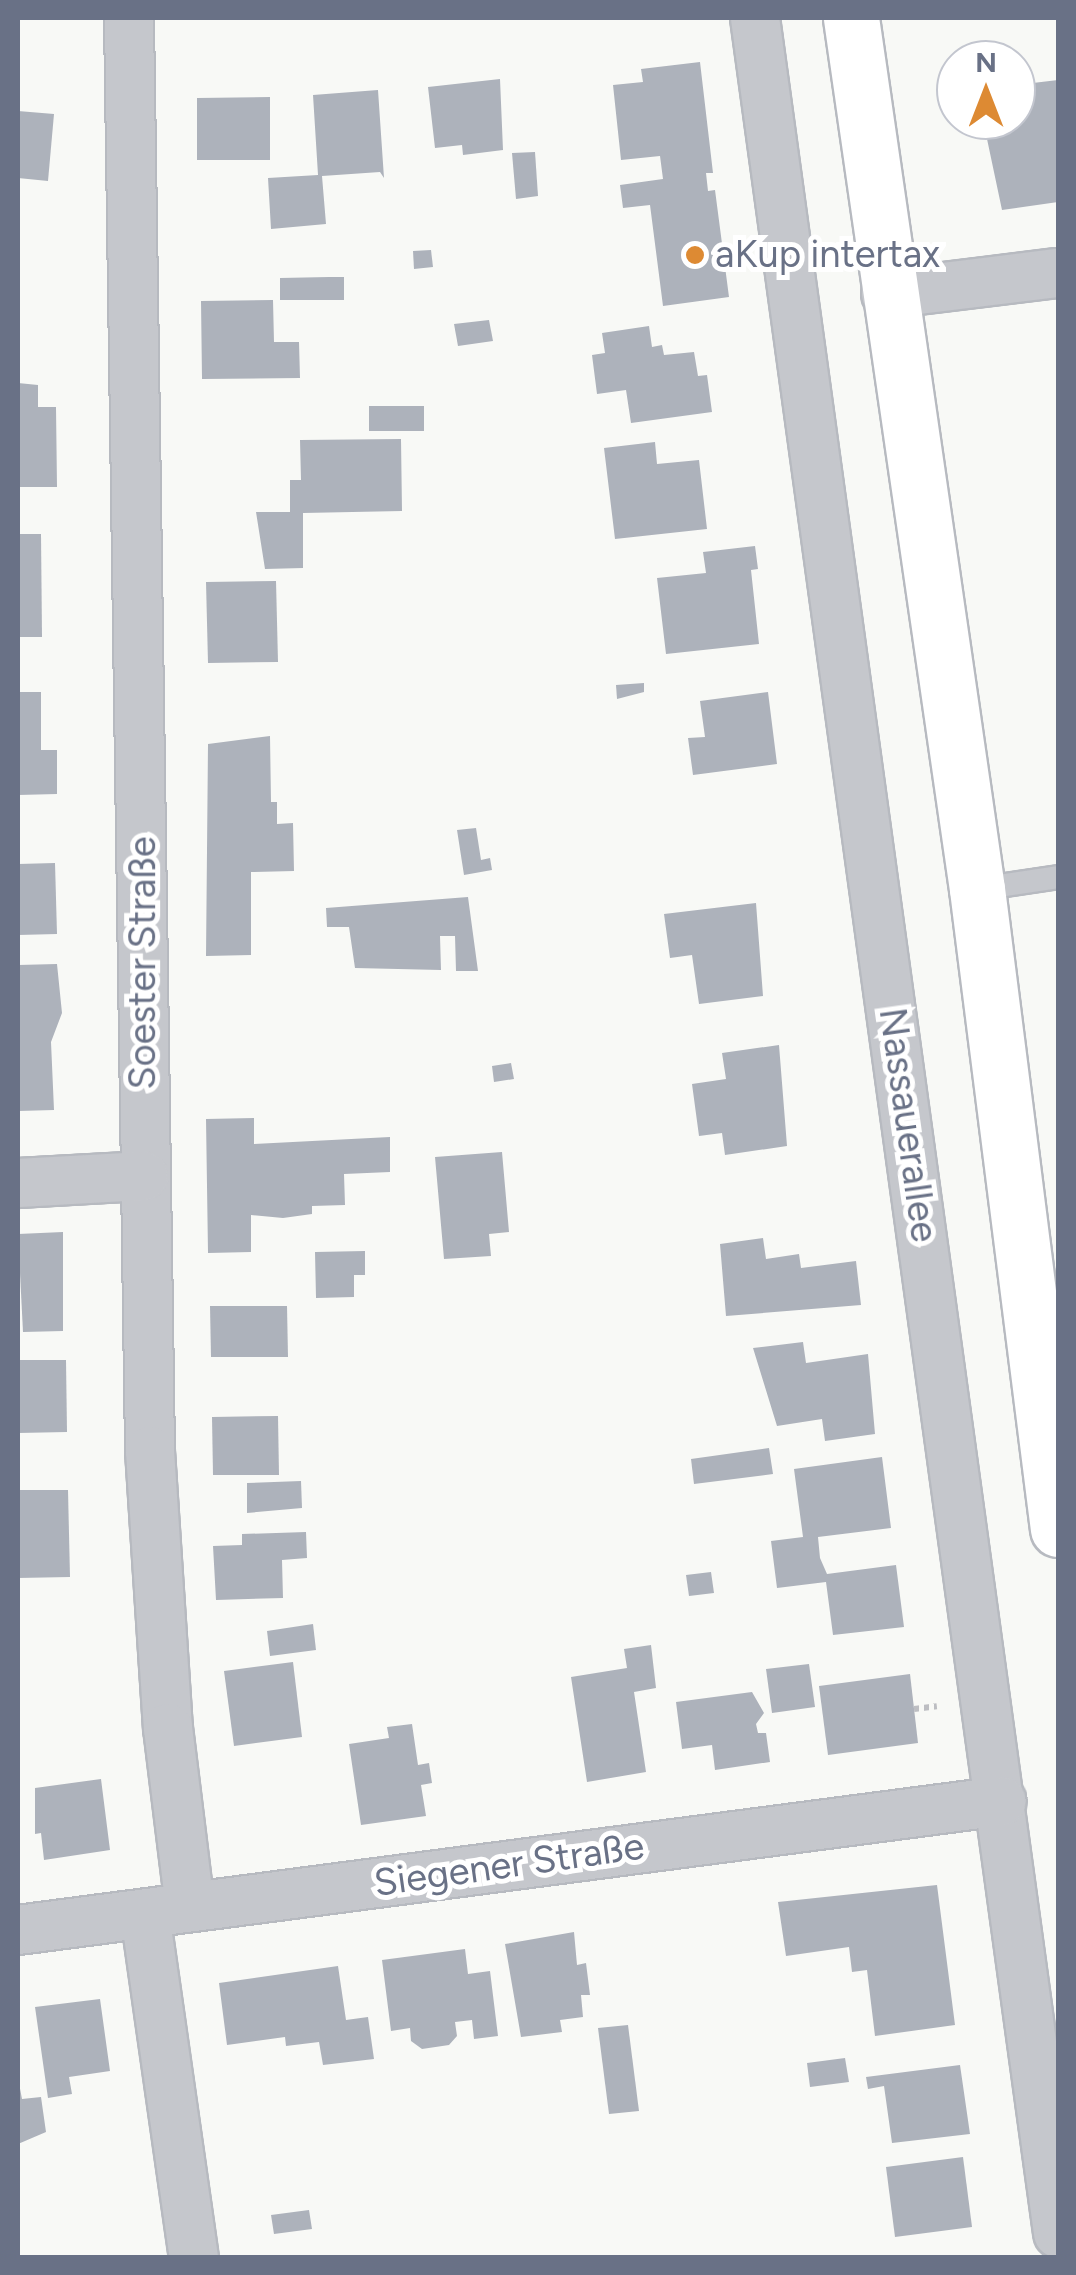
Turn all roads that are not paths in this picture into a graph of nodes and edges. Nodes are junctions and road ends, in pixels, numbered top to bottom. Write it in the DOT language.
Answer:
graph roads {
  1 [pos="129,18"];
  2 [pos="754,18"];
  3 [pos="851,18"];
  4 [pos="1058,274"];
  5 [pos="886,294"];
  6 [pos="1058,876"];
  7 [pos="977,889"];
  8 [pos="144,1176"];
  9 [pos="18,1182"];
  10 [pos="1058,1529"];
  11 [pos="1002,1801"];
  12 [pos="167,1910"];
  13 [pos="18,1930"];
  14 [pos="1058,2232"];
  15 [pos="194,2258"];
  1 -- 8 [label="street, Soester Straße"];
  2 -- 11 [label="street, Nassauerallee"];
  3 -- 5 [label="main road"];
  4 -- 5 [label="street"];
  5 -- 7 [label="main road"];
  6 -- 7 [label="lane"];
  7 -- 10 [label="main road"];
  8 -- 9 [label="street"];
  8 -- 12 [label="street, Soester Straße"];
  11 -- 12 [label="street, Siegener Straße"];
  11 -- 14 [label="street, Nassauerallee"];
  12 -- 13 [label="street, Siegener Straße"];
  12 -- 15 [label="street, Soester Straße"];
}
